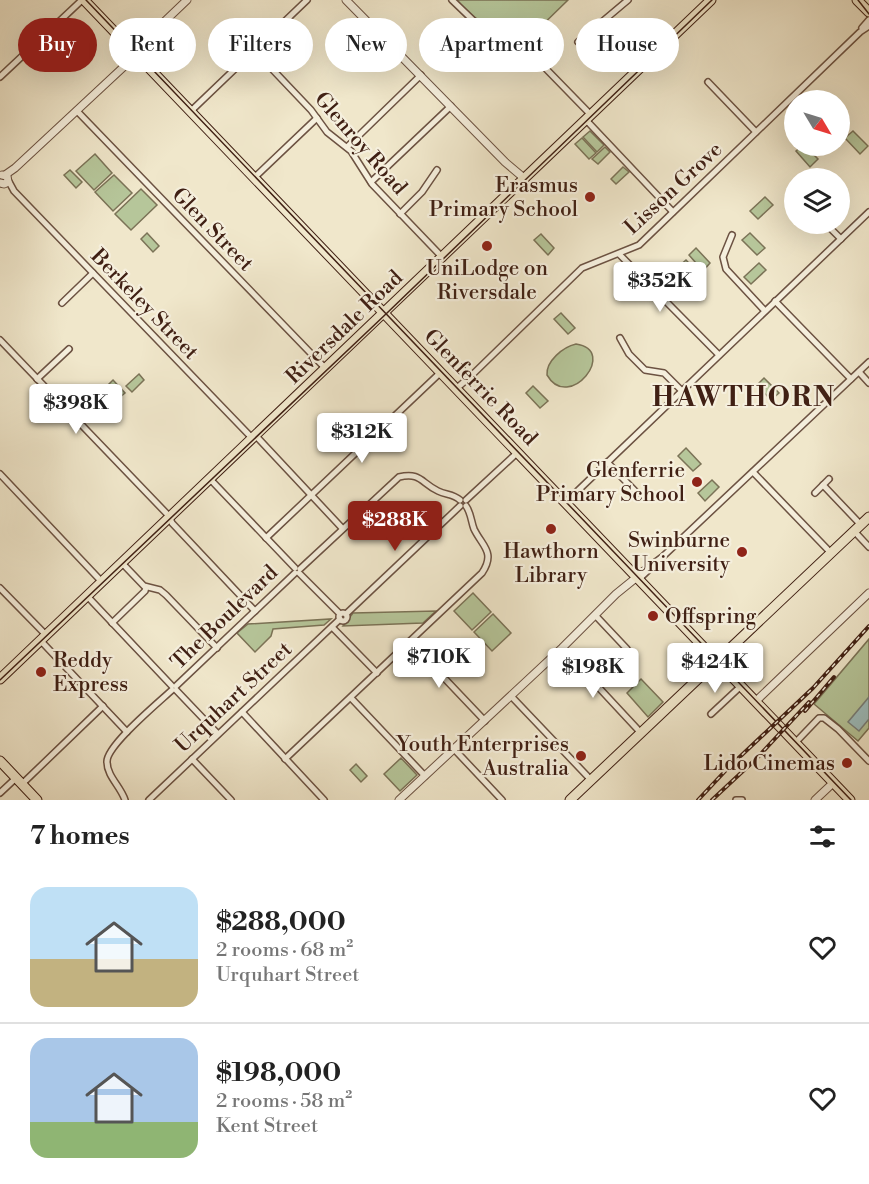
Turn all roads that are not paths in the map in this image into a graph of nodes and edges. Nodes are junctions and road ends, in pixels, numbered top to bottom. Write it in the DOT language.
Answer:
graph roads {
  1 [pos="83,0"];
  2 [pos="187,0"];
  3 [pos="307,0"];
  4 [pos="346,0"];
  5 [pos="352,0"];
  6 [pos="452,0"];
  7 [pos="628,0"];
  8 [pos="711,0"];
  9 [pos="858,0"];
  10 [pos="869,12"];
  11 [pos="168,18"];
  12 [pos="288,18"];
  13 [pos="607,18"];
  14 [pos="869,20"];
  15 [pos="109,26"];
  16 [pos="869,26"];
  17 [pos="860,32"];
  18 [pos="118,72"];
  19 [pos="153,72"];
  20 [pos="231,72"];
  21 [pos="274,72"];
  22 [pos="421,75"];
  23 [pos="0,77"];
  24 [pos="708,82"];
  25 [pos="451,106"];
  26 [pos="77,111"];
  27 [pos="191,111"];
  28 [pos="317,118"];
  29 [pos="588,118"];
  30 [pos="756,132"];
  31 [pos="347,147"];
  32 [pos="436,170"];
  33 [pos="255,177"];
  34 [pos="3,180"];
  35 [pos="523,181"];
  36 [pos="371,182"];
  37 [pos="672,212"];
  38 [pos="869,212"];
  39 [pos="400,214"];
  40 [pos="836,234"];
  41 [pos="732,235"];
  42 [pos="841,239"];
  43 [pos="619,254"];
  44 [pos="443,258"];
  45 [pos="93,273"];
  46 [pos="775,301"];
  47 [pos="62,303"];
  48 [pos="765,311"];
  49 [pos="385,313"];
  50 [pos="620,338"];
  51 [pos="0,340"];
  52 [pos="69,349"];
  53 [pos="719,355"];
  54 [pos="869,362"];
  55 [pos="326,369"];
  56 [pos="441,371"];
  57 [pos="859,372"];
  58 [pos="38,379"];
  59 [pos="851,379"];
  60 [pos="869,383"];
  61 [pos="458,389"];
  62 [pos="682,391"];
  63 [pos="254,437"];
  64 [pos="518,452"];
  65 [pos="607,462"];
  66 [pos="753,472"];
  67 [pos="1,476"];
  68 [pos="210,479"];
  69 [pos="829,479"];
  70 [pos="823,485"];
  71 [pos="637,493"];
  72 [pos="815,493"];
  73 [pos="312,495"];
  74 [pos="566,502"];
  75 [pos="463,503"];
  76 [pos="869,517"];
  77 [pos="170,518"];
  78 [pos="342,528"];
  79 [pos="857,528"];
  80 [pos="266,538"];
  81 [pos="869,547"];
  82 [pos="831,553"];
  83 [pos="122,563"];
  84 [pos="297,571"];
  85 [pos="637,576"];
  86 [pos="102,582"];
  87 [pos="146,587"];
  88 [pos="0,588"];
  89 [pos="869,593"];
  90 [pos="87,596"];
  91 [pos="255,611"];
  92 [pos="595,615"];
  93 [pos="342,616"];
  94 [pos="112,623"];
  95 [pos="332,627"];
  96 [pos="43,638"];
  97 [pos="410,642"];
  98 [pos="217,648"];
  99 [pos="562,648"];
  100 [pos="627,649"];
  101 [pos="718,661"];
  102 [pos="377,673"];
  103 [pos="0,679"];
  104 [pos="741,686"];
  105 [pos="174,688"];
  106 [pos="511,696"];
  107 [pos="351,698"];
  108 [pos="756,701"];
  109 [pos="103,706"];
  110 [pos="242,712"];
  111 [pos="711,714"];
  112 [pos="485,721"];
  113 [pos="127,732"];
  114 [pos="641,733"];
  115 [pos="218,734"];
  116 [pos="795,742"];
  117 [pos="454,749"];
  118 [pos="192,759"];
  119 [pos="285,759"];
  120 [pos="0,761"];
  121 [pos="869,761"];
  122 [pos="425,776"];
  123 [pos="591,780"];
  124 [pos="19,781"];
  125 [pos="833,783"];
  126 [pos="0,793"];
  127 [pos="124,798"];
  128 [pos="37,800"];
  129 [pos="149,800"];
  130 [pos="231,800"];
  131 [pos="324,800"];
  132 [pos="399,800"];
  133 [pos="502,800"];
  134 [pos="570,800"];
  135 [pos="815,800"];
  136 [pos="850,800"];
  1 -- 15 [label="main road, Glenferrie Road"];
  1 -- 23 [label="street"];
  2 -- 11 [label="street"];
  3 -- 12 [label="street"];
  4 -- 22 [label="street"];
  5 -- 22 [label="street"];
  6 -- 29 [label="street"];
  7 -- 13 [label="street"];
  8 -- 29 [label="main road, Riversdale Road"];
  9 -- 10 [label="main road"];
  14 -- 17 [label="street, Lisson Grove"];
  16 -- 17 [label="street, Lisson Grove"];
  17 -- 30 [label="street, Lisson Grove"];
  18 -- 26 [label="street"];
  19 -- 27 [label="main road, Glenferrie Road"];
  20 -- 27 [label="street"];
  21 -- 28 [label="street, Glenroy Road"];
  22 -- 25 [label="street"];
  22 -- 31 [label="street"];
  24 -- 30 [label="street"];
  25 -- 35 [label="street"];
  25 -- 36 [label="street"];
  26 -- 34 [label="street"];
  26 -- 55 [label="street, Glen Street"];
  27 -- 33 [label="main road, Glenferrie Road"];
  28 -- 31 [label="street, Glenroy Road"];
  28 -- 33 [label="street"];
  29 -- 35 [label="main road, Riversdale Road"];
  29 -- 37 [label="street"];
  30 -- 37 [label="street, Lisson Grove"];
  31 -- 36 [label="street, Glenroy Road"];
  32 -- 39 [label="street"];
  33 -- 49 [label="main road, Glenferrie Road"];
  34 -- 45 [label="street, Berkeley Street"];
  35 -- 44 [label="main road, Riversdale Road"];
  36 -- 39 [label="street, Glenroy Road"];
  37 -- 43 [label="street, Lisson Grove"];
  38 -- 42 [label="street"];
  39 -- 44 [label="street, Glenroy Road"];
  40 -- 42 [label="street"];
  41 -- 48 [label="street"];
  42 -- 46 [label="street"];
  43 -- 53 [label="street"];
  43 -- 61 [label="street, Lisson Grove"];
  44 -- 49 [label="main road, Riversdale Road"];
  45 -- 47 [label="street"];
  45 -- 63 [label="street, Berkeley Street"];
  46 -- 48 [label="street"];
  46 -- 59 [label="street"];
  48 -- 53 [label="street"];
  49 -- 55 [label="main road, Riversdale Road"];
  49 -- 56 [label="main road, Glenferrie Road"];
  50 -- 62 [label="street"];
  51 -- 58 [label="street"];
  52 -- 58 [label="street"];
  53 -- 62 [label="street"];
  54 -- 57 [label="street"];
  55 -- 63 [label="main road, Riversdale Road"];
  56 -- 61 [label="main road, Glenferrie Road"];
  56 -- 73 [label="street"];
  57 -- 59 [label="street"];
  57 -- 60 [label="street"];
  58 -- 77 [label="street"];
  59 -- 66 [label="street"];
  61 -- 64 [label="main road, Glenferrie Road"];
  62 -- 65 [label="street"];
  63 -- 68 [label="main road, Riversdale Road"];
  63 -- 73 [label="street, Berkeley Street"];
  64 -- 74 [label="main road, Glenferrie Road"];
  64 -- 75 [label="street, Urquhart Street"];
  65 -- 71 [label="street"];
  65 -- 74 [label="street"];
  66 -- 82 [label="street"];
  66 -- 85 [label="street"];
  67 -- 86 [label="street"];
  68 -- 77 [label="main road, Riversdale Road"];
  68 -- 80 [label="street"];
  69 -- 70 [label="street"];
  70 -- 72 [label="street"];
  70 -- 79 [label="street"];
  73 -- 78 [label="street, Berkeley Street"];
  73 -- 80 [label="street"];
  74 -- 85 [label="main road, Glenferrie Road"];
  75 -- 78 [label="street, The Boulevard"];
  75 -- 93 [label="street, Urquhart Street"];
  75 -- 97 [label="street"];
  76 -- 79 [label="main road"];
  77 -- 83 [label="main road, Riversdale Road"];
  77 -- 91 [label="street"];
  78 -- 84 [label="street, The Boulevard"];
  79 -- 81 [label="street"];
  79 -- 82 [label="main road"];
  80 -- 84 [label="street"];
  82 -- 101 [label="main road"];
  83 -- 86 [label="main road, Riversdale Road"];
  83 -- 87 [label="street"];
  84 -- 91 [label="street, The Boulevard"];
  84 -- 93 [label="street"];
  85 -- 92 [label="street"];
  85 -- 101 [label="main road, Glenferrie Road"];
  86 -- 90 [label="main road, Riversdale Road"];
  87 -- 94 [label="street"];
  87 -- 98 [label="street"];
  88 -- 96 [label="street"];
  89 -- 108 [label="street"];
  90 -- 94 [label="street"];
  90 -- 96 [label="main road, Riversdale Road"];
  91 -- 98 [label="street, The Boulevard"];
  92 -- 99 [label="street"];
  92 -- 100 [label="street"];
  93 -- 95 [label="street, Urquhart Street"];
  94 -- 105 [label="street"];
  95 -- 102 [label="street"];
  95 -- 110 [label="street, Urquhart Street"];
  96 -- 103 [label="main road, Riversdale Road"];
  96 -- 109 [label="street"];
  97 -- 102 [label="street"];
  97 -- 112 [label="street"];
  98 -- 105 [label="street, The Boulevard"];
  99 -- 106 [label="street"];
  99 -- 114 [label="street"];
  101 -- 104 [label="main road, Glenferrie Road"];
  101 -- 114 [label="main road"];
  102 -- 107 [label="street"];
  104 -- 108 [label="main road, Glenferrie Road"];
  104 -- 111 [label="street"];
  105 -- 113 [label="street, The Boulevard"];
  105 -- 115 [label="street"];
  106 -- 112 [label="street"];
  106 -- 123 [label="street"];
  107 -- 119 [label="street"];
  107 -- 122 [label="street"];
  108 -- 116 [label="main road, Glenferrie Road"];
  109 -- 113 [label="street"];
  109 -- 124 [label="street"];
  110 -- 115 [label="street, Urquhart Street"];
  110 -- 119 [label="street"];
  112 -- 117 [label="street"];
  113 -- 127 [label="street, The Boulevard"];
  114 -- 123 [label="main road"];
  115 -- 118 [label="street, Urquhart Street"];
  116 -- 121 [label="street"];
  116 -- 125 [label="main road, Glenferrie Road"];
  117 -- 122 [label="street"];
  117 -- 133 [label="street"];
  118 -- 129 [label="street, Urquhart Street"];
  118 -- 130 [label="street"];
  119 -- 131 [label="street"];
  120 -- 124 [label="main road"];
  122 -- 132 [label="street"];
  123 -- 134 [label="main road"];
  124 -- 126 [label="street"];
  124 -- 128 [label="main road"];
  125 -- 135 [label="street"];
  125 -- 136 [label="main road, Glenferrie Road"];
}
